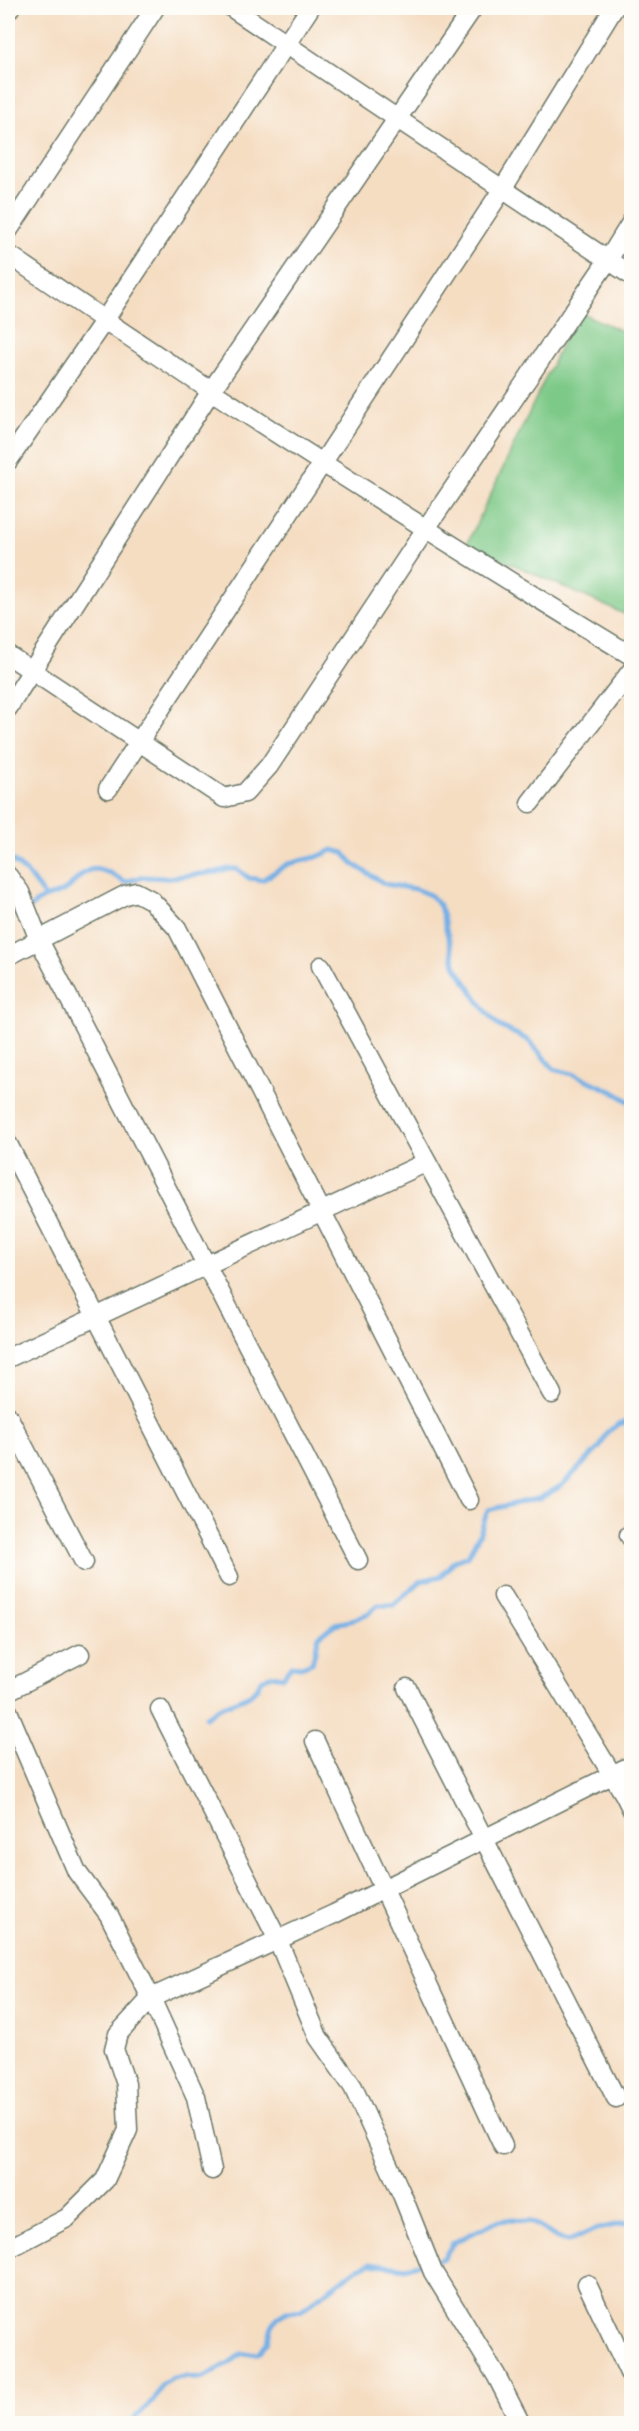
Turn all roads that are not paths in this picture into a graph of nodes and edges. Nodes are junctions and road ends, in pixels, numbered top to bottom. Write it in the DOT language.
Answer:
graph roads {
  1 [pos="10,8"];
  2 [pos="155,8"];
  3 [pos="232,8"];
  4 [pos="310,8"];
  5 [pos="473,8"];
  6 [pos="614,8"];
  7 [pos="8,12"];
  8 [pos="286,44"];
  9 [pos="396,118"];
  10 [pos="502,190"];
  11 [pos="632,221"];
  12 [pos="8,231"];
  13 [pos="8,254"];
  14 [pos="608,260"];
  15 [pos="632,276"];
  16 [pos="104,321"];
  17 [pos="210,391"];
  18 [pos="8,461"];
  19 [pos="323,464"];
  20 [pos="427,527"];
  21 [pos="8,655"];
  22 [pos="632,656"];
  23 [pos="32,670"];
  24 [pos="632,670"];
  25 [pos="8,708"];
  26 [pos="139,742"];
  27 [pos="108,789"];
  28 [pos="530,803"];
  29 [pos="8,876"];
  30 [pos="39,940"];
  31 [pos="8,956"];
  32 [pos="321,966"];
  33 [pos="8,1144"];
  34 [pos="427,1162"];
  35 [pos="321,1210"];
  36 [pos="206,1264"];
  37 [pos="94,1317"];
  38 [pos="8,1358"];
  39 [pos="552,1394"];
  40 [pos="8,1416"];
  41 [pos="469,1500"];
  42 [pos="358,1560"];
  43 [pos="84,1562"];
  44 [pos="229,1577"];
  45 [pos="503,1596"];
  46 [pos="80,1654"];
  47 [pos="407,1688"];
  48 [pos="8,1691"];
  49 [pos="160,1709"];
  50 [pos="8,1711"];
  51 [pos="315,1741"];
  52 [pos="632,1765"];
  53 [pos="613,1775"];
  54 [pos="632,1810"];
  55 [pos="485,1838"];
  56 [pos="384,1888"];
  57 [pos="277,1938"];
  58 [pos="151,1998"];
  59 [pos="616,2098"];
  60 [pos="503,2146"];
  61 [pos="212,2170"];
  62 [pos="8,2249"];
  63 [pos="587,2284"];
  64 [pos="632,2379"];
  65 [pos="521,2424"];
  1 -- 7 [label="street"];
  2 -- 12 [label="street"];
  3 -- 8 [label="street"];
  4 -- 8 [label="street"];
  5 -- 9 [label="street"];
  6 -- 10 [label="street"];
  8 -- 9 [label="street"];
  8 -- 16 [label="street"];
  9 -- 10 [label="street"];
  9 -- 17 [label="street"];
  10 -- 14 [label="street"];
  10 -- 19 [label="street"];
  11 -- 14 [label="street"];
  13 -- 16 [label="street"];
  14 -- 15 [label="street"];
  14 -- 20 [label="street"];
  16 -- 17 [label="street"];
  16 -- 18 [label="street"];
  17 -- 19 [label="street"];
  17 -- 23 [label="street"];
  19 -- 20 [label="street"];
  19 -- 26 [label="street"];
  20 -- 22 [label="street"];
  20 -- 26 [label="street"];
  21 -- 23 [label="street"];
  23 -- 25 [label="street"];
  23 -- 26 [label="street"];
  24 -- 28 [label="street"];
  26 -- 27 [label="street"];
  29 -- 30 [label="street"];
  30 -- 31 [label="street"];
  30 -- 35 [label="street"];
  30 -- 36 [label="street"];
  32 -- 34 [label="street"];
  33 -- 37 [label="street"];
  34 -- 35 [label="street"];
  34 -- 39 [label="street"];
  35 -- 36 [label="street"];
  35 -- 41 [label="street"];
  36 -- 37 [label="street"];
  36 -- 42 [label="street"];
  37 -- 38 [label="street"];
  37 -- 44 [label="street"];
  40 -- 43 [label="street"];
  45 -- 53 [label="street"];
  46 -- 48 [label="street"];
  47 -- 55 [label="street"];
  49 -- 57 [label="street"];
  50 -- 58 [label="street"];
  51 -- 56 [label="street"];
  52 -- 53 [label="street"];
  53 -- 54 [label="street"];
  53 -- 55 [label="street"];
  55 -- 56 [label="street"];
  55 -- 59 [label="street"];
  56 -- 57 [label="street"];
  56 -- 60 [label="street"];
  57 -- 58 [label="street"];
  57 -- 65 [label="street"];
  58 -- 61 [label="street"];
  58 -- 62 [label="street"];
  63 -- 64 [label="street"];
}
